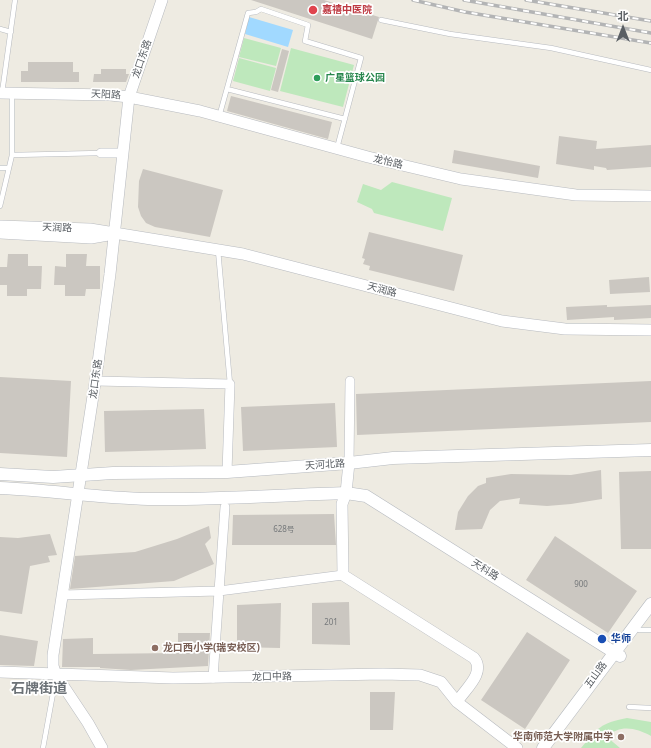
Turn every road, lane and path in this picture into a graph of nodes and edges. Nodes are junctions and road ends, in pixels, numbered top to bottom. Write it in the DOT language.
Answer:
graph roads {
  1 [pos="15,0"];
  2 [pos="162,0"];
  3 [pos="381,20"];
  4 [pos="0,29"];
  5 [pos="11,32"];
  6 [pos="651,70"];
  7 [pos="227,89"];
  8 [pos="1,95"];
  9 [pos="129,97"];
  10 [pos="12,99"];
  11 [pos="219,117"];
  12 [pos="345,119"];
  13 [pos="337,148"];
  14 [pos="101,153"];
  15 [pos="123,153"];
  16 [pos="12,155"];
  17 [pos="0,168"];
  18 [pos="9,168"];
  19 [pos="651,196"];
  20 [pos="0,206"];
  21 [pos="0,226"];
  22 [pos="0,233"];
  23 [pos="114,234"];
  24 [pos="218,250"];
  25 [pos="651,330"];
  26 [pos="96,381"];
  27 [pos="350,381"];
  28 [pos="230,384"];
  29 [pos="651,450"];
  30 [pos="349,463"];
  31 [pos="227,472"];
  32 [pos="0,474"];
  33 [pos="81,475"];
  34 [pos="0,488"];
  35 [pos="346,493"];
  36 [pos="78,494"];
  37 [pos="225,507"];
  38 [pos="343,575"];
  39 [pos="219,591"];
  40 [pos="62,595"];
  41 [pos="651,604"];
  42 [pos="651,618"];
  43 [pos="645,630"];
  44 [pos="617,654"];
  45 [pos="0,672"];
  46 [pos="56,674"];
  47 [pos="213,678"];
  48 [pos="457,702"];
  49 [pos="629,707"];
  50 [pos="651,708"];
  51 [pos="43,748"];
  52 [pos="102,748"];
  53 [pos="518,748"];
  54 [pos="543,748"];
  55 [pos="553,748"];
  1 -- 5 [label="lane"];
  2 -- 9 [label="street, 龙口东路"];
  3 -- 6 [label="lane"];
  4 -- 5 [label="lane"];
  5 -- 8 [label="lane"];
  7 -- 11 [label="lane"];
  7 -- 12 [label="lane"];
  7 -- 12 [label="lane"];
  8 -- 9 [label="street, 天阳路"];
  8 -- 10 [label="street, 天阳路"];
  9 -- 10 [label="street, 天阳路"];
  9 -- 11 [label="street, 龙怡路"];
  9 -- 15 [label="street, 龙口东路"];
  10 -- 16 [label="lane"];
  11 -- 13 [label="street, 龙怡路"];
  12 -- 13 [label="lane"];
  13 -- 19 [label="street, 龙怡路"];
  14 -- 15 [label="street"];
  14 -- 16 [label="lane"];
  15 -- 23 [label="street, 龙口东路"];
  16 -- 18 [label="lane"];
  17 -- 18 [label="lane"];
  18 -- 20 [label="lane"];
  21 -- 23 [label="street, 天润路"];
  22 -- 23 [label="street, 天润路"];
  23 -- 24 [label="street, 天润路"];
  23 -- 26 [label="street, 龙口东路"];
  24 -- 25 [label="street, 天润路"];
  24 -- 28 [label="lane"];
  26 -- 28 [label="street"];
  26 -- 33 [label="street, 龙口东路"];
  27 -- 30 [label="street"];
  28 -- 31 [label="street"];
  29 -- 30 [label="main road, 天河北路"];
  30 -- 31 [label="main road, 天河北路"];
  30 -- 35 [label="street"];
  31 -- 33 [label="main road, 天河北路"];
  32 -- 33 [label="main road, 天河北路"];
  33 -- 36 [label="street, 龙口东路"];
  34 -- 36 [label="main road"];
  35 -- 36 [label="main road"];
  35 -- 38 [label="street"];
  35 -- 44 [label="main road, 天科路"];
  36 -- 40 [label="street, 龙口东路"];
  37 -- 39 [label="street"];
  38 -- 39 [label="street"];
  38 -- 48 [label="street"];
  39 -- 40 [label="street"];
  39 -- 47 [label="street"];
  40 -- 46 [label="street, 龙口东路"];
  41 -- 44 [label="main road, 五山路"];
  42 -- 43 [label="main road, 五山路"];
  43 -- 44 [label="main road, 五山路"];
  44 -- 54 [label="main road, 五山路"];
  44 -- 55 [label="main road, 五山路"];
  45 -- 46 [label="street, 龙口中路"];
  46 -- 47 [label="street, 龙口中路"];
  46 -- 51 [label="lane"];
  46 -- 52 [label="street, 龙口东路"];
  47 -- 48 [label="street, 龙口中路"];
  48 -- 53 [label="street, 龙口中路"];
  49 -- 50 [label="lane"];
}
